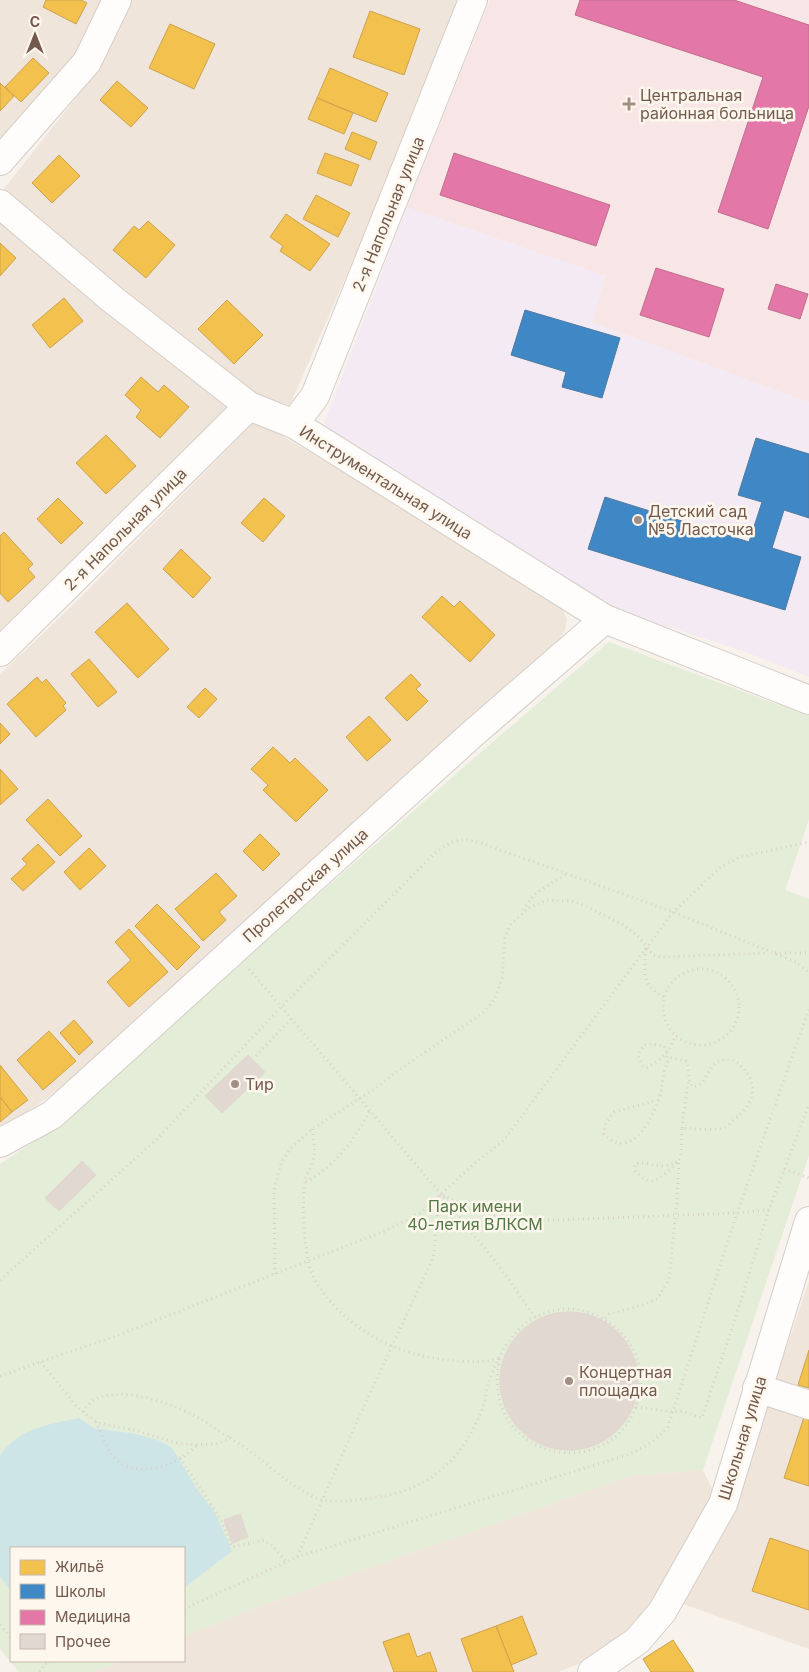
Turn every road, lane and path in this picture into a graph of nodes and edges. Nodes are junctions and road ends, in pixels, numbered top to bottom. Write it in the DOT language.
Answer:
graph roads {
  1 [pos="117,0"];
  2 [pos="473,0"];
  3 [pos="0,162"];
  4 [pos="0,204"];
  5 [pos="249,406"];
  6 [pos="294,424"];
  7 [pos="605,619"];
  8 [pos="0,652"];
  9 [pos="809,700"];
  10 [pos="809,842"];
  11 [pos="566,874"];
  12 [pos="673,912"];
  13 [pos="520,914"];
  14 [pos="647,947"];
  15 [pos="232,950"];
  16 [pos="772,953"];
  17 [pos="809,953"];
  18 [pos="809,973"];
  19 [pos="664,997"];
  20 [pos="282,1006"];
  21 [pos="809,1009"];
  22 [pos="292,1018"];
  23 [pos="676,1035"];
  24 [pos="667,1052"];
  25 [pos="256,1056"];
  26 [pos="666,1062"];
  27 [pos="688,1082"];
  28 [pos="361,1099"];
  29 [pos="658,1100"];
  30 [pos="809,1104"];
  31 [pos="370,1110"];
  32 [pos="682,1128"];
  33 [pos="312,1129"];
  34 [pos="0,1143"];
  35 [pos="679,1161"];
  36 [pos="784,1169"];
  37 [pos="809,1178"];
  38 [pos="306,1182"];
  39 [pos="440,1194"];
  40 [pos="769,1210"];
  41 [pos="736,1213"];
  42 [pos="675,1216"];
  43 [pos="809,1221"];
  44 [pos="308,1262"];
  45 [pos="275,1274"];
  46 [pos="0,1280"];
  47 [pos="535,1317"];
  48 [pos="605,1318"];
  49 [pos="392,1346"];
  50 [pos="500,1358"];
  51 [pos="40,1362"];
  52 [pos="0,1376"];
  53 [pos="757,1388"];
  54 [pos="809,1405"];
  55 [pos="636,1407"];
  56 [pos="83,1412"];
  57 [pos="672,1412"];
  58 [pos="95,1421"];
  59 [pos="230,1438"];
  60 [pos="196,1446"];
  61 [pos="180,1458"];
  62 [pos="322,1500"];
  63 [pos="297,1557"];
  64 [pos="286,1562"];
  65 [pos="185,1609"];
  66 [pos="0,1625"];
  67 [pos="10,1637"];
  68 [pos="41,1662"];
  69 [pos="50,1662"];
  70 [pos="45,1664"];
  71 [pos="40,1672"];
  72 [pos="592,1672"];
  1 -- 3 [label="street"];
  2 -- 6 [label="street, 2-я Напольная улица"];
  4 -- 5 [label="street, Инструментальная улица"];
  5 -- 6 [label="street, Инструментальная улица"];
  5 -- 8 [label="street, 2-я Напольная улица"];
  6 -- 7 [label="street, Инструментальная улица"];
  7 -- 9 [label="street, Инструментальная улица"];
  7 -- 15 [label="street, Пролетарская улица"];
  10 -- 12 [label="path"];
  11 -- 12 [label="path"];
  11 -- 13 [label="path"];
  11 -- 20 [label="path"];
  12 -- 14 [label="path"];
  12 -- 16 [label="path"];
  13 -- 14 [label="path"];
  13 -- 28 [label="path"];
  14 -- 16 [label="path"];
  14 -- 19 [label="path"];
  14 -- 39 [label="path"];
  15 -- 20 [label="path"];
  15 -- 34 [label="street, Пролетарская улица"];
  16 -- 17 [label="path"];
  16 -- 18 [label="path"];
  19 -- 23 [label="path"];
  19 -- 23 [label="path"];
  20 -- 22 [label="path"];
  20 -- 46 [label="path"];
  21 -- 41 [label="path"];
  22 -- 25 [label="path"];
  22 -- 28 [label="path"];
  23 -- 24 [label="path"];
  24 -- 24 [label="path"];
  24 -- 26 [label="path"];
  26 -- 27 [label="path"];
  26 -- 29 [label="path"];
  27 -- 32 [label="path"];
  27 -- 32 [label="path"];
  28 -- 31 [label="path"];
  28 -- 33 [label="path"];
  29 -- 29 [label="path"];
  30 -- 36 [label="path"];
  31 -- 38 [label="path"];
  31 -- 39 [label="path"];
  32 -- 35 [label="path"];
  33 -- 38 [label="path"];
  33 -- 45 [label="path"];
  35 -- 35 [label="path"];
  35 -- 42 [label="path"];
  36 -- 37 [label="path"];
  36 -- 40 [label="path"];
  38 -- 44 [label="path"];
  39 -- 42 [label="path"];
  39 -- 44 [label="path"];
  39 -- 47 [label="path"];
  39 -- 49 [label="path"];
  40 -- 41 [label="path"];
  40 -- 57 [label="path"];
  41 -- 42 [label="path"];
  41 -- 57 [label="path"];
  42 -- 48 [label="path"];
  43 -- 53 [label="street, Школьная улица"];
  44 -- 45 [label="path"];
  44 -- 49 [label="path"];
  45 -- 51 [label="path"];
  47 -- 48 [label="path"];
  47 -- 50 [label="path"];
  48 -- 55 [label="path"];
  49 -- 50 [label="path"];
  49 -- 62 [label="path"];
  50 -- 55 [label="path"];
  50 -- 62 [label="path"];
  51 -- 52 [label="path"];
  51 -- 56 [label="path"];
  53 -- 54 [label="street"];
  53 -- 72 [label="street, Школьная улица"];
  55 -- 57 [label="path"];
  56 -- 58 [label="path"];
  56 -- 59 [label="path"];
  57 -- 63 [label="path"];
  58 -- 60 [label="path"];
  58 -- 61 [label="path"];
  59 -- 60 [label="path"];
  59 -- 62 [label="path"];
  60 -- 61 [label="path"];
  61 -- 64 [label="path"];
  62 -- 63 [label="path"];
  63 -- 64 [label="path"];
  64 -- 65 [label="path"];
  66 -- 67 [label="path"];
  68 -- 70 [label="path"];
  69 -- 70 [label="path"];
  70 -- 71 [label="path"];
}
